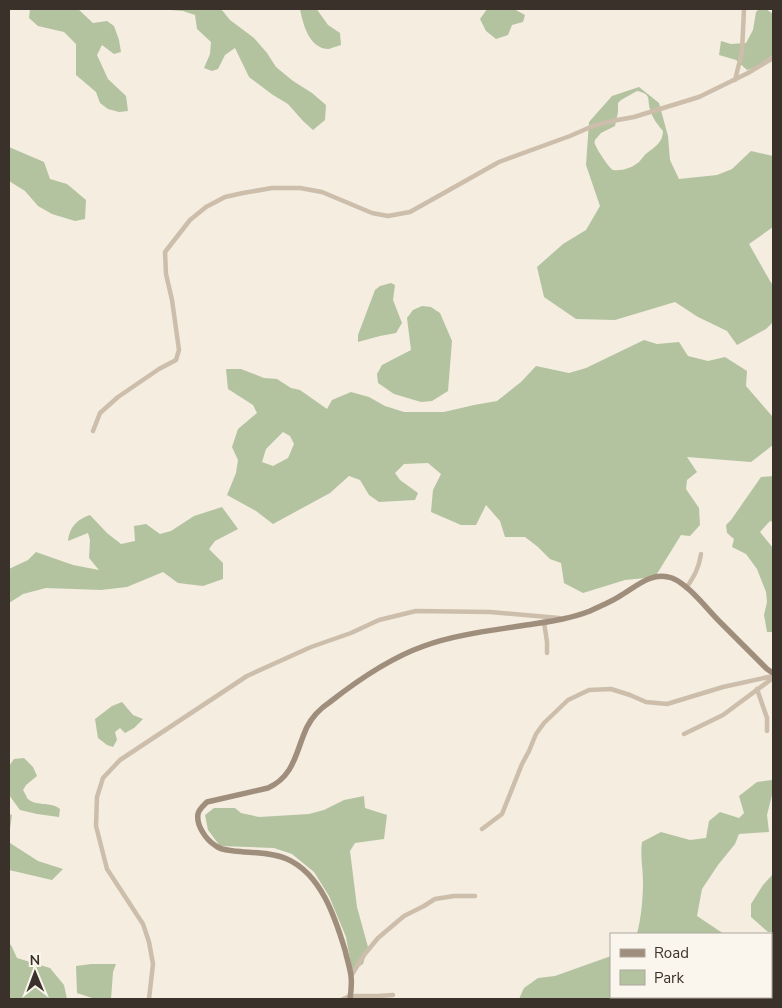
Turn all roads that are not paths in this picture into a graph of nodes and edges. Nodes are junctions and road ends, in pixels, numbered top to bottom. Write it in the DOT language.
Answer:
graph roads {
  1 [pos="744,9"];
  2 [pos="773,58"];
  3 [pos="735,80"];
  4 [pos="93,431"];
  5 [pos="701,554"];
  6 [pos="686,588"];
  7 [pos="566,619"];
  8 [pos="544,622"];
  9 [pos="546,653"];
  10 [pos="773,676"];
  11 [pos="757,689"];
  12 [pos="767,731"];
  13 [pos="684,734"];
  14 [pos="482,829"];
  15 [pos="475,896"];
  16 [pos="351,976"];
  17 [pos="393,995"];
  18 [pos="350,998"];
  19 [pos="149,999"];
  20 [pos="343,999"];
  1 -- 3 [label="street"];
  2 -- 3 [label="street"];
  3 -- 4 [label="street"];
  5 -- 6 [label="street"];
  6 -- 7 [label="main road"];
  6 -- 10 [label="main road"];
  7 -- 8 [label="main road"];
  7 -- 19 [label="street"];
  8 -- 9 [label="street"];
  8 -- 16 [label="main road"];
  10 -- 11 [label="street"];
  10 -- 14 [label="street"];
  11 -- 12 [label="street"];
  11 -- 13 [label="street"];
  15 -- 16 [label="street"];
  16 -- 18 [label="main road"];
  17 -- 18 [label="street"];
  18 -- 20 [label="street"];
}
